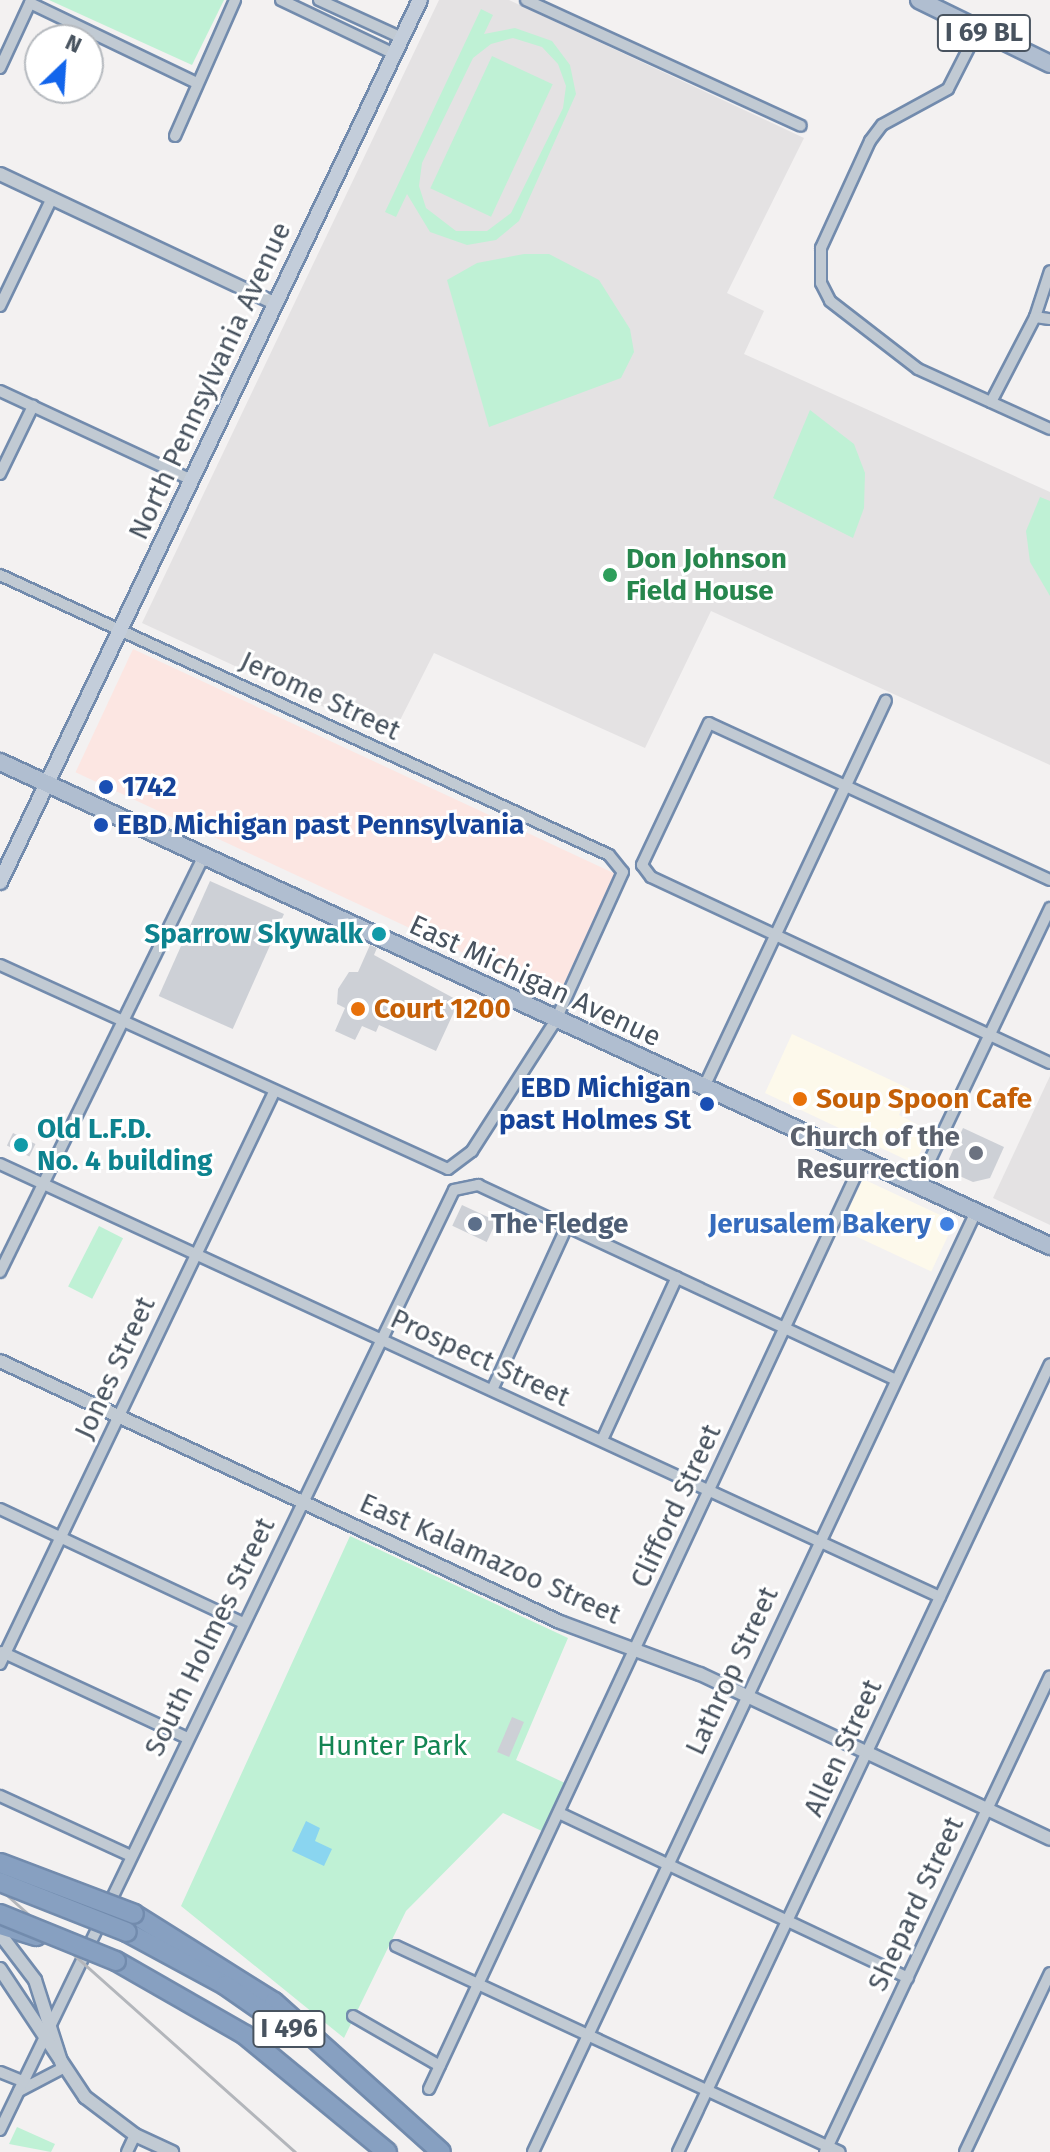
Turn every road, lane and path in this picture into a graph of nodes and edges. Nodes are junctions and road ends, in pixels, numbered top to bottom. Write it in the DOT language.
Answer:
graph roads {
  1 [pos="235,0"];
  2 [pos="281,0"];
  3 [pos="319,0"];
  4 [pos="420,0"];
  5 [pos="526,0"];
  6 [pos="919,0"];
  7 [pos="940,4"];
  8 [pos="978,30"];
  9 [pos="402,38"];
  10 [pos="394,54"];
  11 [pos="1050,64"];
  12 [pos="0,68"];
  13 [pos="197,83"];
  14 [pos="801,126"];
  15 [pos="175,136"];
  16 [pos="0,174"];
  17 [pos="52,198"];
  18 [pos="1050,271"];
  19 [pos="276,304"];
  20 [pos="0,306"];
  21 [pos="1035,317"];
  22 [pos="1050,319"];
  23 [pos="0,391"];
  24 [pos="991,402"];
  25 [pos="33,406"];
  26 [pos="1050,429"];
  27 [pos="0,474"];
  28 [pos="192,480"];
  29 [pos="0,575"];
  30 [pos="121,631"];
  31 [pos="886,701"];
  32 [pos="0,762"];
  33 [pos="47,784"];
  34 [pos="846,785"];
  35 [pos="204,856"];
  36 [pos="1050,880"];
  37 [pos="0,882"];
  38 [pos="1050,908"];
  39 [pos="775,935"];
  40 [pos="0,965"];
  41 [pos="556,1020"];
  42 [pos="122,1022"];
  43 [pos="990,1035"];
  44 [pos="1050,1063"];
  45 [pos="704,1087"];
  46 [pos="274,1092"];
  47 [pos="863,1160"];
  48 [pos="0,1164"];
  49 [pos="43,1184"];
  50 [pos="918,1185"];
  51 [pos="976,1212"];
  52 [pos="567,1226"];
  53 [pos="1050,1246"];
  54 [pos="194,1254"];
  55 [pos="0,1272"];
  56 [pos="677,1277"];
  57 [pos="785,1328"];
  58 [pos="380,1337"];
  59 [pos="0,1361"];
  60 [pos="1050,1364"];
  61 [pos="894,1379"];
  62 [pos="492,1390"];
  63 [pos="117,1416"];
  64 [pos="602,1440"];
  65 [pos="710,1490"];
  66 [pos="302,1502"];
  67 [pos="0,1509"];
  68 [pos="61,1537"];
  69 [pos="820,1541"];
  70 [pos="940,1597"];
  71 [pos="243,1623"];
  72 [pos="636,1648"];
  73 [pos="2,1656"];
  74 [pos="1050,1676"];
  75 [pos="747,1695"];
  76 [pos="187,1738"];
  77 [pos="869,1752"];
  78 [pos="0,1796"];
  79 [pos="987,1809"];
  80 [pos="559,1813"];
  81 [pos="1050,1839"];
  82 [pos="131,1856"];
  83 [pos="0,1863"];
  84 [pos="668,1865"];
  85 [pos="0,1882"];
  86 [pos="0,1914"];
  87 [pos="788,1922"];
  88 [pos="0,1925"];
  89 [pos="0,1934"];
  90 [pos="396,1946"];
  91 [pos="113,1963"];
  92 [pos="0,1969"];
  93 [pos="1050,1973"];
  94 [pos="908,1978"];
  95 [pos="478,1984"];
  96 [pos="353,2016"];
  97 [pos="51,2021"];
  98 [pos="43,2035"];
  99 [pos="588,2035"];
  100 [pos="440,2066"];
  101 [pos="63,2068"];
  102 [pos="0,2072"];
  103 [pos="23,2085"];
  104 [pos="429,2089"];
  105 [pos="707,2090"];
  106 [pos="0,2130"];
  107 [pos="135,2135"];
  108 [pos="826,2149"];
  109 [pos="127,2152"];
  110 [pos="172,2152"];
  111 [pos="387,2152"];
  112 [pos="434,2152"];
  113 [pos="441,2152"];
  114 [pos="533,2152"];
  115 [pos="678,2152"];
  116 [pos="840,2152"];
  117 [pos="965,2152"];
  1 -- 13 [label="street"];
  2 -- 10 [label="street"];
  3 -- 9 [label="street"];
  4 -- 9 [label="main road, North Pennsylvania Avenue"];
  5 -- 14 [label="street"];
  6 -- 7 [label="main road, I 69 BL"];
  7 -- 8 [label="main road, I 69 BL"];
  8 -- 11 [label="main road, I 69 BL"];
  8 -- 24 [label="street"];
  9 -- 10 [label="main road, North Pennsylvania Avenue"];
  10 -- 19 [label="main road, North Pennsylvania Avenue"];
  12 -- 13 [label="street"];
  13 -- 15 [label="street"];
  16 -- 17 [label="street"];
  17 -- 19 [label="street"];
  17 -- 20 [label="street"];
  18 -- 21 [label="street"];
  19 -- 28 [label="main road, North Pennsylvania Avenue"];
  21 -- 22 [label="street"];
  21 -- 24 [label="street"];
  23 -- 25 [label="street"];
  24 -- 26 [label="street"];
  25 -- 27 [label="street"];
  25 -- 28 [label="street"];
  28 -- 30 [label="main road, North Pennsylvania Avenue"];
  29 -- 30 [label="street, Jerome Street"];
  30 -- 33 [label="main road, North Pennsylvania Avenue"];
  30 -- 41 [label="street, Jerome Street"];
  31 -- 34 [label="street"];
  32 -- 33 [label="main road, East Michigan Avenue"];
  33 -- 35 [label="main road, East Michigan Avenue"];
  33 -- 37 [label="main road, North Pennsylvania Avenue"];
  34 -- 36 [label="street"];
  34 -- 39 [label="street"];
  34 -- 39 [label="street"];
  35 -- 41 [label="main road, East Michigan Avenue"];
  35 -- 42 [label="street"];
  38 -- 43 [label="street"];
  39 -- 43 [label="street"];
  39 -- 45 [label="street"];
  40 -- 42 [label="street"];
  41 -- 45 [label="main road, East Michigan Avenue"];
  41 -- 46 [label="street"];
  42 -- 46 [label="street"];
  42 -- 49 [label="street"];
  43 -- 44 [label="street"];
  43 -- 50 [label="street"];
  45 -- 47 [label="main road, East Michigan Avenue"];
  46 -- 54 [label="street, Jones Street"];
  47 -- 50 [label="main road, East Michigan Avenue"];
  47 -- 57 [label="street, Clifford Street"];
  48 -- 49 [label="street, Prospect Street"];
  49 -- 54 [label="street, Prospect Street"];
  49 -- 55 [label="street"];
  50 -- 51 [label="main road, East Michigan Avenue"];
  51 -- 53 [label="main road, East Michigan Avenue"];
  51 -- 61 [label="street, Lathrop Street"];
  52 -- 56 [label="street"];
  52 -- 58 [label="street, South Holmes Street"];
  52 -- 62 [label="street"];
  54 -- 58 [label="street, Prospect Street"];
  54 -- 63 [label="street, Jones Street"];
  56 -- 57 [label="street"];
  56 -- 64 [label="street"];
  57 -- 61 [label="street"];
  57 -- 65 [label="street, Clifford Street"];
  58 -- 62 [label="street, Prospect Street"];
  58 -- 66 [label="street, South Holmes Street"];
  59 -- 63 [label="street, East Kalamazoo Street"];
  60 -- 70 [label="street, Allen Street"];
  61 -- 69 [label="street, Lathrop Street"];
  62 -- 64 [label="street, Prospect Street"];
  63 -- 66 [label="street, East Kalamazoo Street"];
  63 -- 68 [label="street, Jones Street"];
  64 -- 65 [label="street, Prospect Street"];
  65 -- 69 [label="street, Prospect Street"];
  65 -- 72 [label="street, Clifford Street"];
  66 -- 71 [label="street, South Holmes Street"];
  66 -- 72 [label="street, East Kalamazoo Street"];
  67 -- 68 [label="street"];
  68 -- 71 [label="street"];
  68 -- 73 [label="street, Jones Street"];
  69 -- 70 [label="street, Prospect Street"];
  69 -- 75 [label="street, Lathrop Street"];
  70 -- 77 [label="street, Allen Street"];
  71 -- 76 [label="street, South Holmes Street"];
  72 -- 75 [label="street, East Kalamazoo Street"];
  72 -- 80 [label="street, Clifford Street"];
  73 -- 76 [label="street"];
  74 -- 79 [label="street, Shepard Street"];
  75 -- 77 [label="street, East Kalamazoo Street"];
  75 -- 84 [label="street, Lathrop Street"];
  76 -- 82 [label="street, South Holmes Street"];
  77 -- 79 [label="street, East Kalamazoo Street"];
  77 -- 87 [label="street, Allen Street"];
  78 -- 82 [label="street"];
  79 -- 81 [label="street, East Kalamazoo Street"];
  79 -- 94 [label="street, Shepard Street"];
  80 -- 84 [label="street"];
  80 -- 95 [label="street, Clifford Street"];
  82 -- 97 [label="street, South Holmes Street"];
  83 -- 113 [label="highway, bridge"];
  84 -- 87 [label="street"];
  84 -- 99 [label="street, Lathrop Street"];
  85 -- 112 [label="highway, I 496, bridge"];
  86 -- 91 [label="highway, I 496, bridge"];
  87 -- 94 [label="street"];
  87 -- 105 [label="street, Allen Street"];
  88 -- 91 [label="highway"];
  89 -- 97 [label="street"];
  90 -- 95 [label="street"];
  91 -- 111 [label="highway, I 496"];
  92 -- 98 [label="street"];
  93 -- 117 [label="street"];
  94 -- 108 [label="street, Shepard Street"];
  95 -- 99 [label="street"];
  95 -- 100 [label="street, Clifford Street"];
  96 -- 100 [label="street"];
  97 -- 98 [label="street, South Holmes Street"];
  97 -- 101 [label="street"];
  98 -- 101 [label="street"];
  98 -- 103 [label="street, South Holmes Street"];
  99 -- 105 [label="street"];
  99 -- 114 [label="street, Lathrop Street"];
  100 -- 104 [label="street, Clifford Street"];
  101 -- 103 [label="street"];
  101 -- 107 [label="street"];
  102 -- 103 [label="street"];
  103 -- 106 [label="street, South Holmes Street"];
  105 -- 108 [label="street"];
  105 -- 115 [label="street, Allen Street"];
  107 -- 109 [label="street"];
  107 -- 110 [label="street"];
  108 -- 116 [label="street"];
}
